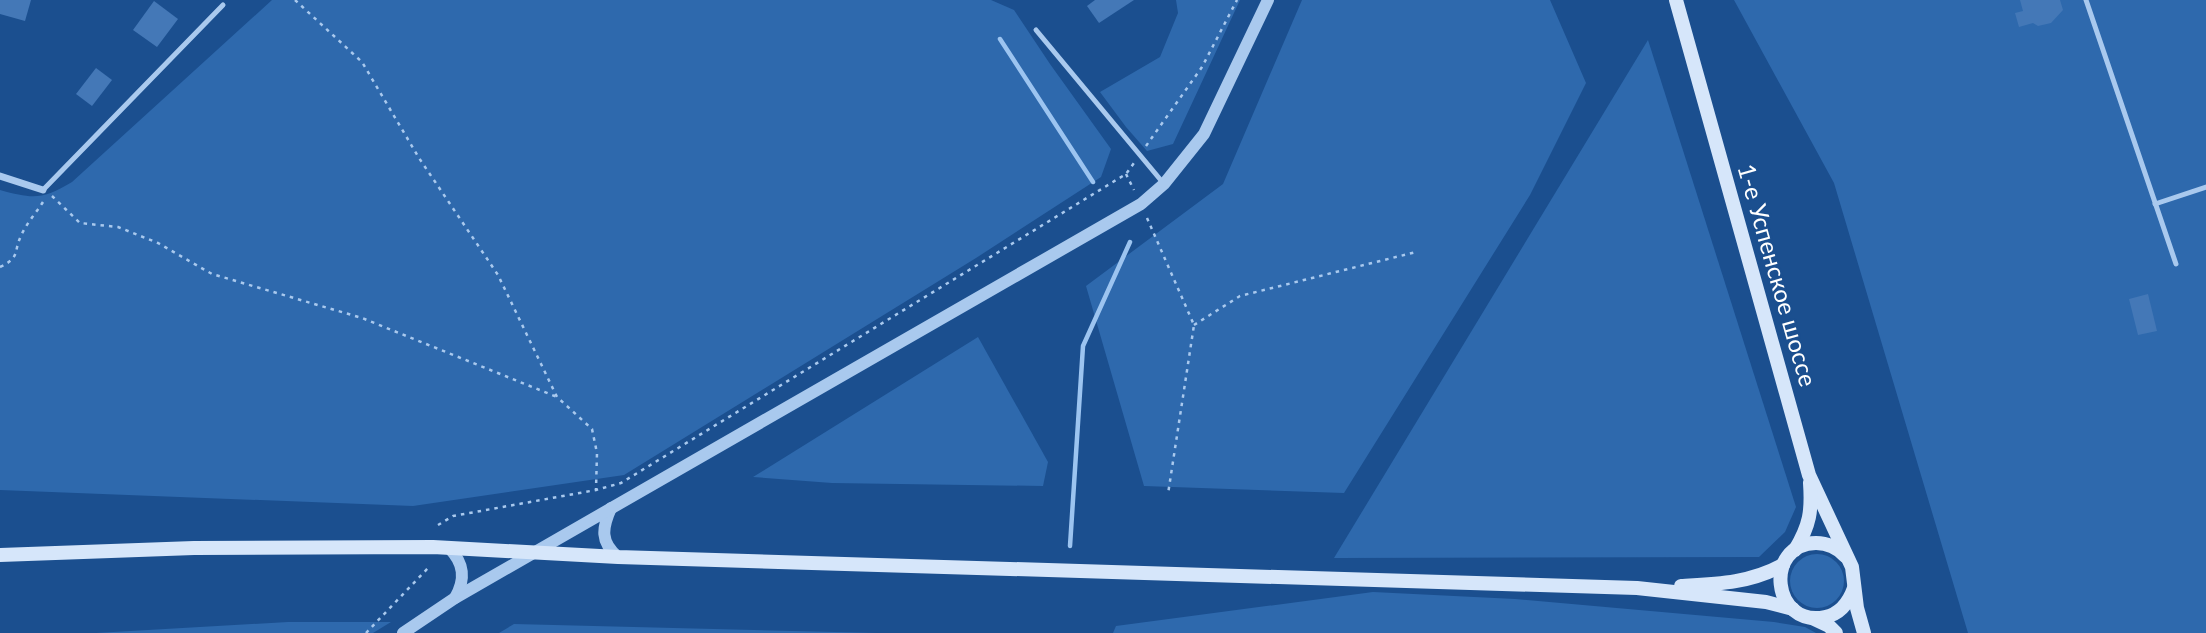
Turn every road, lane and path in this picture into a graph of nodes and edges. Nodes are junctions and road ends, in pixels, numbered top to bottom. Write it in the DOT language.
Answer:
graph roads {
  1 [pos="295,0"];
  2 [pos="1237,0"];
  3 [pos="1268,0"];
  4 [pos="1675,0"];
  5 [pos="2086,0"];
  6 [pos="223,5"];
  7 [pos="1036,30"];
  8 [pos="1140,155"];
  9 [pos="1126,174"];
  10 [pos="0,176"];
  11 [pos="1164,184"];
  12 [pos="2206,187"];
  13 [pos="43,190"];
  14 [pos="1141,204"];
  15 [pos="2155,204"];
  16 [pos="1416,252"];
  17 [pos="2176,264"];
  18 [pos="0,267"];
  19 [pos="1194,325"];
  20 [pos="557,397"];
  21 [pos="1809,475"];
  22 [pos="596,490"];
  23 [pos="1168,494"];
  24 [pos="612,507"];
  25 [pos="438,525"];
  26 [pos="449,548"];
  27 [pos="1795,550"];
  28 [pos="535,552"];
  29 [pos="0,555"];
  30 [pos="618,556"];
  31 [pos="1848,559"];
  32 [pos="1783,565"];
  33 [pos="429,566"];
  34 [pos="1854,587"];
  35 [pos="1637,588"];
  36 [pos="455,598"];
  37 [pos="1793,609"];
  38 [pos="1811,617"];
  39 [pos="366,633"];
  40 [pos="403,633"];
  41 [pos="1836,633"];
  42 [pos="1864,633"];
  1 -- 20 [label="path"];
  2 -- 8 [label="path"];
  3 -- 11 [label="street"];
  4 -- 21 [label="main road, 1-е Успенское шоссе"];
  5 -- 15 [label="lane"];
  6 -- 13 [label="lane"];
  7 -- 8 [label="lane"];
  8 -- 9 [label="path"];
  8 -- 11 [label="lane"];
  9 -- 14 [label="path"];
  9 -- 22 [label="path"];
  10 -- 13 [label="street"];
  11 -- 14 [label="street"];
  12 -- 15 [label="lane"];
  14 -- 19 [label="path"];
  14 -- 24 [label="street"];
  15 -- 17 [label="lane"];
  16 -- 19 [label="path"];
  18 -- 20 [label="path"];
  19 -- 23 [label="path"];
  20 -- 22 [label="path"];
  21 -- 27 [label="main road"];
  21 -- 31 [label="main road, 1-е Успенское шоссе"];
  22 -- 25 [label="path"];
  24 -- 28 [label="street"];
  24 -- 30 [label="street"];
  26 -- 28 [label="main road"];
  26 -- 29 [label="main road"];
  26 -- 36 [label="street"];
  27 -- 31 [label="main road"];
  27 -- 32 [label="main road"];
  28 -- 30 [label="main road"];
  28 -- 36 [label="street"];
  30 -- 35 [label="main road"];
  31 -- 34 [label="main road, 1-е Успенское шоссе"];
  32 -- 35 [label="main road"];
  32 -- 37 [label="main road"];
  33 -- 39 [label="path"];
  34 -- 38 [label="main road"];
  34 -- 42 [label="main road, 1-е Успенское шоссе"];
  35 -- 37 [label="main road"];
  36 -- 40 [label="street"];
  37 -- 38 [label="main road"];
  38 -- 41 [label="main road"];
}
